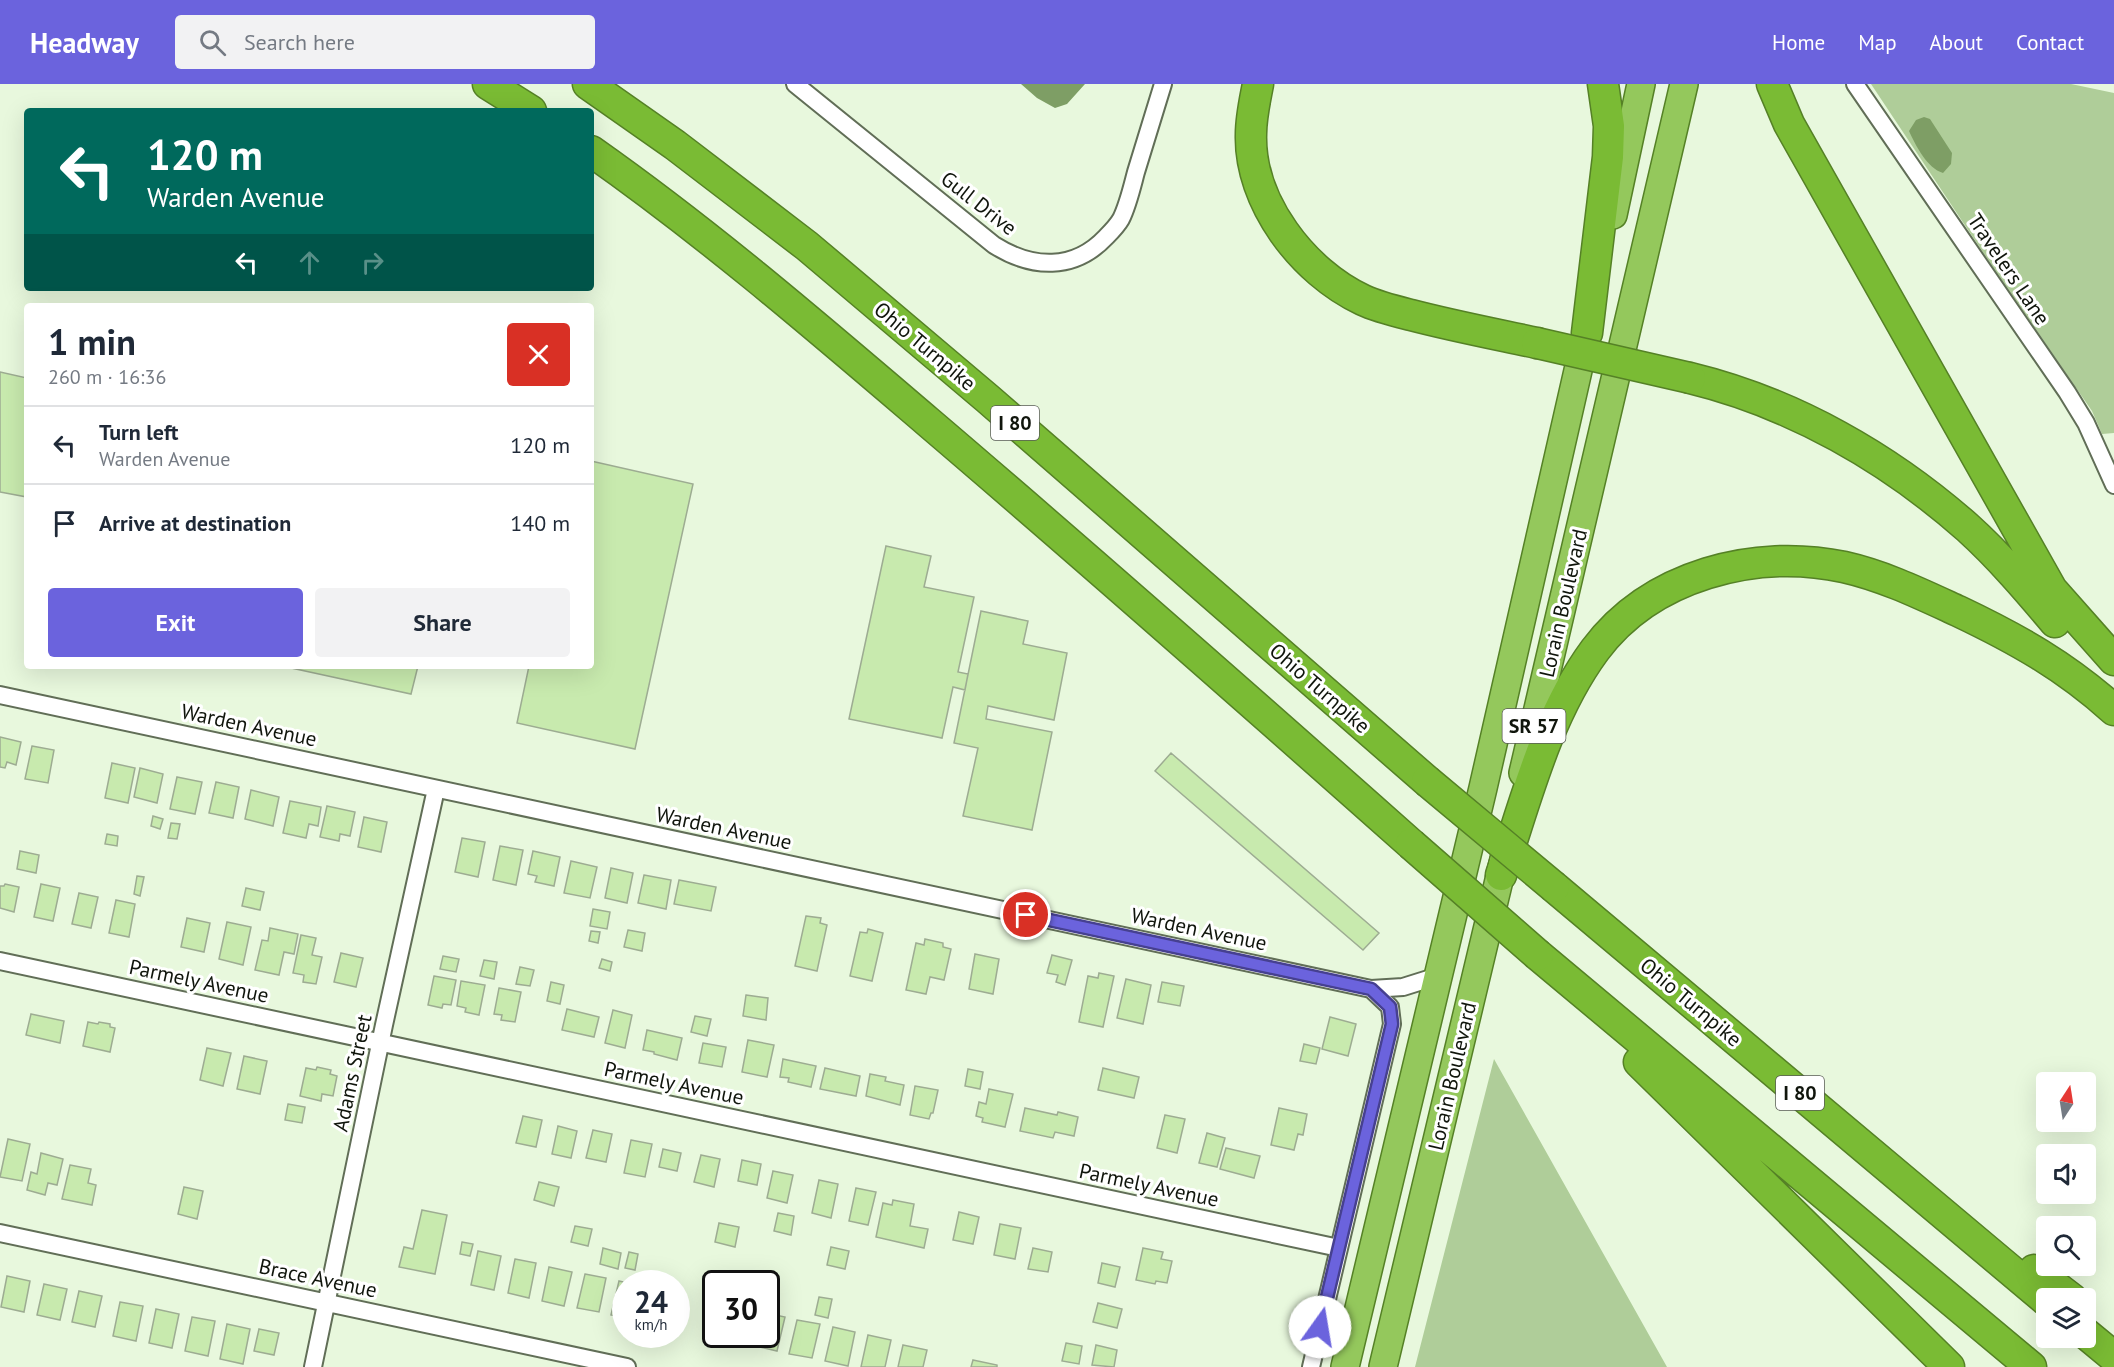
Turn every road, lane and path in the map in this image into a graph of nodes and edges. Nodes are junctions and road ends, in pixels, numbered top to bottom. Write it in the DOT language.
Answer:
graph roads {
  1 [pos="488,84"];
  2 [pos="588,84"];
  3 [pos="795,84"];
  4 [pos="1163,84"];
  5 [pos="1258,84"];
  6 [pos="1275,84"];
  7 [pos="1603,84"];
  8 [pos="1641,84"];
  9 [pos="1684,84"];
  10 [pos="1772,84"];
  11 [pos="1855,84"];
  12 [pos="526,108"];
  13 [pos="594,153"];
  14 [pos="1587,333"];
  15 [pos="1537,337"];
  16 [pos="1690,372"];
  17 [pos="2114,485"];
  18 [pos="2052,590"];
  19 [pos="2114,660"];
  20 [pos="2114,691"];
  21 [pos="0,695"];
  22 [pos="2114,710"];
  23 [pos="436,789"];
  24 [pos="1501,875"];
  25 [pos="1538,956"];
  26 [pos="0,961"];
  27 [pos="1438,976"];
  28 [pos="1371,989"];
  29 [pos="381,1043"];
  30 [pos="1843,1129"];
  31 [pos="0,1233"];
  32 [pos="1339,1248"];
  33 [pos="2058,1288"];
  34 [pos="2036,1292"];
  35 [pos="328,1303"];
  36 [pos="2096,1318"];
  37 [pos="2114,1332"];
  38 [pos="2096,1342"];
  39 [pos="2114,1357"];
  40 [pos="313,1367"];
  41 [pos="627,1367"];
  42 [pos="1311,1367"];
  43 [pos="1345,1367"];
  44 [pos="1383,1367"];
  45 [pos="1949,1367"];
  46 [pos="2031,1367"];
  1 -- 12 [label="highway"];
  2 -- 30 [label="highway, Ohio Turnpike / I 80, bridge"];
  3 -- 4 [label="street, Gull Drive"];
  5 -- 15 [label="highway"];
  6 -- 15 [label="highway"];
  7 -- 14 [label="highway"];
  8 -- 14 [label="highway, Lorain Boulevard / SR 57"];
  9 -- 24 [label="highway, Lorain Boulevard / SR 57"];
  10 -- 18 [label="highway"];
  11 -- 17 [label="street, Travelers Lane"];
  13 -- 25 [label="highway, I 80, bridge"];
  14 -- 27 [label="highway, Lorain Boulevard / SR 57"];
  15 -- 16 [label="highway"];
  16 -- 18 [label="highway"];
  16 -- 20 [label="highway"];
  18 -- 19 [label="highway"];
  21 -- 23 [label="street, Warden Avenue"];
  22 -- 24 [label="highway"];
  23 -- 28 [label="street, Warden Avenue"];
  23 -- 29 [label="street, Adams Street"];
  24 -- 44 [label="highway, Lorain Boulevard / SR 57"];
  25 -- 45 [label="highway"];
  25 -- 46 [label="highway, I 80"];
  26 -- 29 [label="street, Parmely Avenue"];
  27 -- 28 [label="street, Warden Avenue"];
  27 -- 43 [label="highway, Lorain Boulevard / SR 57"];
  28 -- 32 [label="street"];
  29 -- 32 [label="street, Parmely Avenue"];
  29 -- 35 [label="street, Adams Street"];
  30 -- 33 [label="highway"];
  30 -- 34 [label="highway, Ohio Turnpike / I 80"];
  31 -- 35 [label="street, Brace Avenue"];
  32 -- 42 [label="street"];
  35 -- 40 [label="street, Adams Street"];
  35 -- 41 [label="street, Brace Avenue"];
  36 -- 37 [label="highway"];
  38 -- 39 [label="highway"];
}
